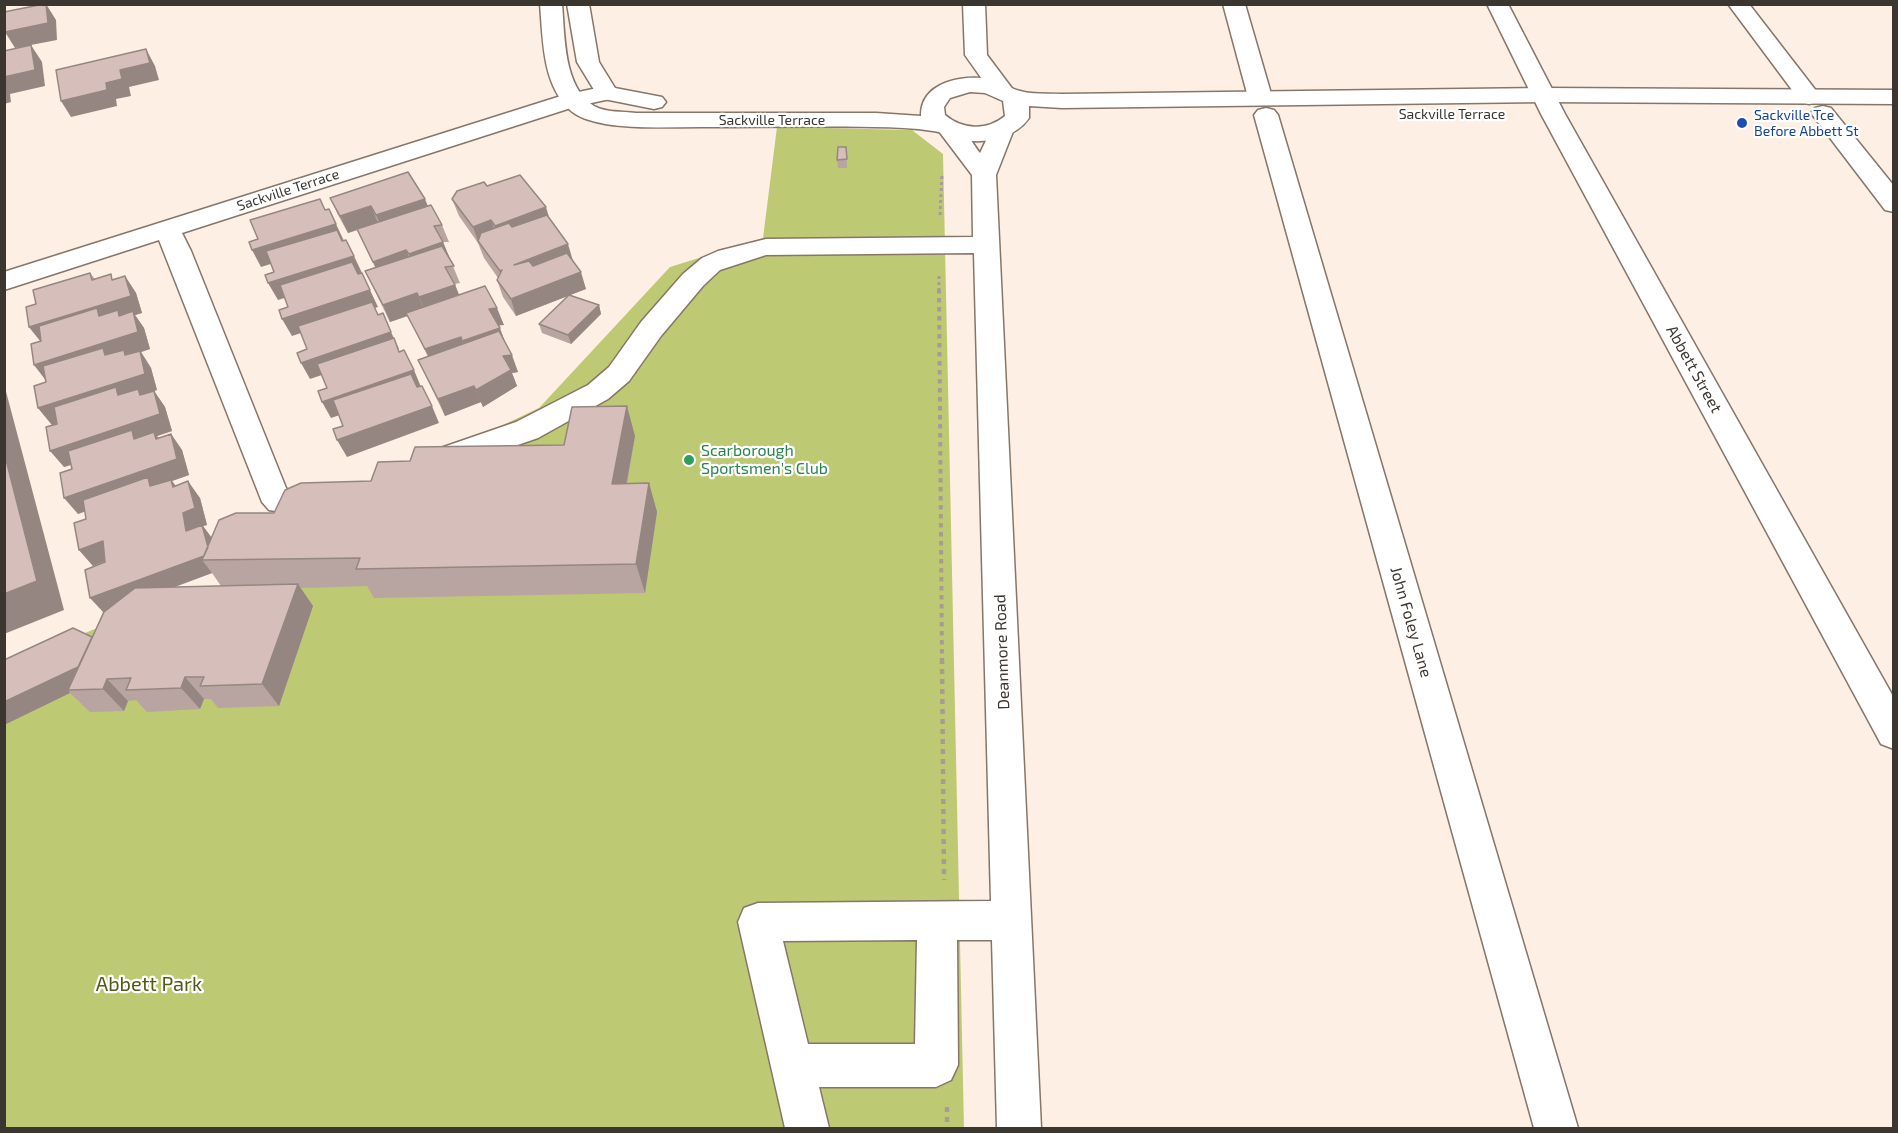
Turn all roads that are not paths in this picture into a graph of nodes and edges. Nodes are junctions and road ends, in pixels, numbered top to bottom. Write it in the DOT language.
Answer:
graph roads {
  1 [pos="551,4"];
  2 [pos="578,4"];
  3 [pos="974,4"];
  4 [pos="1234,4"];
  5 [pos="1497,4"];
  6 [pos="1738,4"];
  7 [pos="976,55"];
  8 [pos="945,92"];
  9 [pos="607,93"];
  10 [pos="1007,94"];
  11 [pos="1893,97"];
  12 [pos="572,100"];
  13 [pos="1548,105"];
  14 [pos="1816,105"];
  15 [pos="1263,106"];
  16 [pos="1893,113"];
  17 [pos="945,127"];
  18 [pos="1007,127"];
  19 [pos="984,175"];
  20 [pos="1893,204"];
  21 [pos="166,228"];
  22 [pos="986,245"];
  23 [pos="4,281"];
  24 [pos="417,468"];
  25 [pos="350,491"];
  26 [pos="1893,733"];
  27 [pos="941,920"];
  28 [pos="1011,920"];
  29 [pos="792,1066"];
  30 [pos="807,1128"];
  31 [pos="1019,1128"];
  32 [pos="1556,1128"];
  1 -- 12 [label="street"];
  2 -- 9 [label="street"];
  3 -- 7 [label="street"];
  4 -- 15 [label="street, John Foley Lane"];
  5 -- 13 [label="street, Abbett Street"];
  6 -- 14 [label="street"];
  7 -- 8 [label="street"];
  7 -- 10 [label="street"];
  8 -- 9 [label="street, Sackville Terrace"];
  8 -- 10 [label="street, Sackville Terrace"];
  8 -- 17 [label="street"];
  9 -- 12 [label="street, Sackville Terrace"];
  10 -- 15 [label="street, Sackville Terrace"];
  10 -- 18 [label="street"];
  11 -- 14 [label="street, Sackville Terrace"];
  12 -- 17 [label="street, Sackville Terrace"];
  12 -- 21 [label="street, Sackville Terrace"];
  13 -- 14 [label="street, Sackville Terrace"];
  13 -- 15 [label="street, Sackville Terrace"];
  13 -- 26 [label="street, Abbett Street"];
  14 -- 16 [label="street, Sackville Terrace"];
  14 -- 20 [label="street"];
  15 -- 18 [label="street, Sackville Terrace"];
  15 -- 32 [label="street, John Foley Lane"];
  17 -- 18 [label="street, Sackville Terrace"];
  17 -- 19 [label="street"];
  18 -- 19 [label="street, Deanmore Road"];
  19 -- 22 [label="street, Deanmore Road"];
  21 -- 23 [label="street, Sackville Terrace"];
  21 -- 25 [label="street"];
  22 -- 24 [label="street"];
  22 -- 28 [label="street, Deanmore Road"];
  27 -- 28 [label="street"];
  27 -- 29 [label="street"];
  27 -- 29 [label="street"];
  28 -- 31 [label="street, Deanmore Road"];
  29 -- 30 [label="street"];
}
